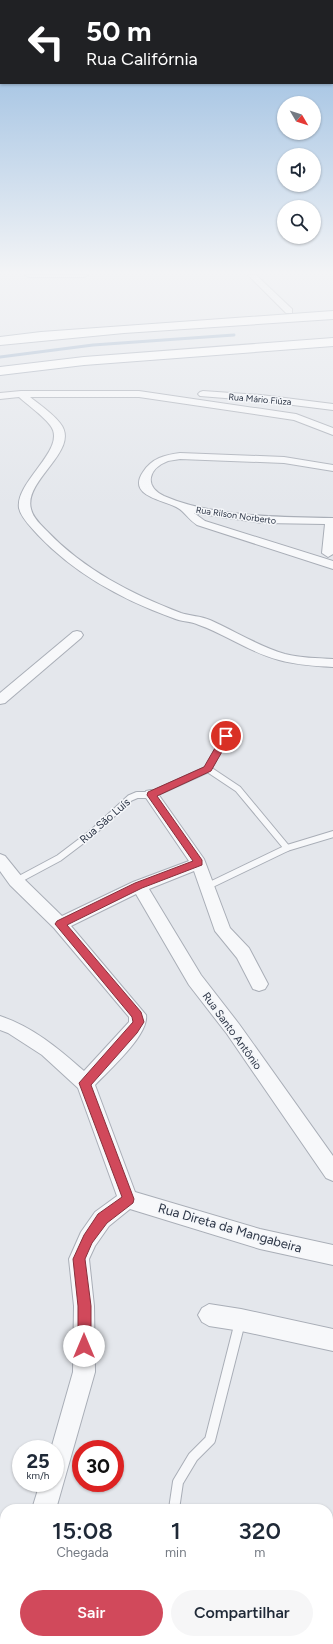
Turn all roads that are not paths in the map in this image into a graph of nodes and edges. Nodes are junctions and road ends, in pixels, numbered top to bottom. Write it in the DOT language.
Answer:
graph roads {
  1 [pos="199,352"];
  2 [pos="0,372"];
  3 [pos="21,394"];
  4 [pos="139,394"];
  5 [pos="333,394"];
  6 [pos="0,396"];
  7 [pos="329,406"];
  8 [pos="333,432"];
  9 [pos="333,468"];
  10 [pos="186,508"];
  11 [pos="332,521"];
  12 [pos="328,553"];
  13 [pos="333,565"];
  14 [pos="77,635"];
  15 [pos="333,663"];
  16 [pos="0,700"];
  17 [pos="226,736"];
  18 [pos="208,769"];
  19 [pos="151,795"];
  20 [pos="333,834"];
  21 [pos="287,848"];
  22 [pos="0,860"];
  23 [pos="199,863"];
  24 [pos="16,881"];
  25 [pos="139,886"];
  26 [pos="208,886"];
  27 [pos="60,924"];
  28 [pos="259,984"];
  29 [pos="0,1023"];
  30 [pos="85,1083"];
  31 [pos="333,1172"];
  32 [pos="128,1199"];
  33 [pos="333,1256"];
  34 [pos="209,1316"];
  35 [pos="241,1320"];
  36 [pos="332,1340"];
  37 [pos="64,1442"];
  38 [pos="49,1492"];
  39 [pos="46,1504"];
  40 [pos="175,1504"];
  1 -- 2 [label="main road"];
  3 -- 4 [label="street"];
  3 -- 6 [label="street"];
  3 -- 15 [label="street"];
  4 -- 7 [label="street, Rua Mário Fiúza"];
  4 -- 8 [label="street"];
  5 -- 7 [label="street"];
  9 -- 10 [label="street"];
  10 -- 11 [label="street, Rua Rilson Norberto"];
  10 -- 13 [label="street"];
  11 -- 12 [label="street"];
  14 -- 16 [label="street"];
  17 -- 18 [label="lane"];
  18 -- 19 [label="lane, Rua São Luís"];
  18 -- 21 [label="lane"];
  19 -- 23 [label="street"];
  19 -- 24 [label="lane, Rua São Luís"];
  20 -- 21 [label="lane"];
  21 -- 26 [label="lane"];
  22 -- 24 [label="street"];
  23 -- 25 [label="street"];
  23 -- 26 [label="street"];
  24 -- 27 [label="street"];
  25 -- 27 [label="street"];
  25 -- 31 [label="street, Rua Santo Antônio"];
  26 -- 28 [label="street"];
  27 -- 30 [label="street"];
  29 -- 30 [label="street"];
  30 -- 32 [label="street"];
  32 -- 33 [label="street, Rua Direta da Mangabeira"];
  32 -- 37 [label="street"];
  34 -- 35 [label="street"];
  35 -- 36 [label="street"];
  35 -- 40 [label="lane"];
  38 -- 39 [label="street"];
}
